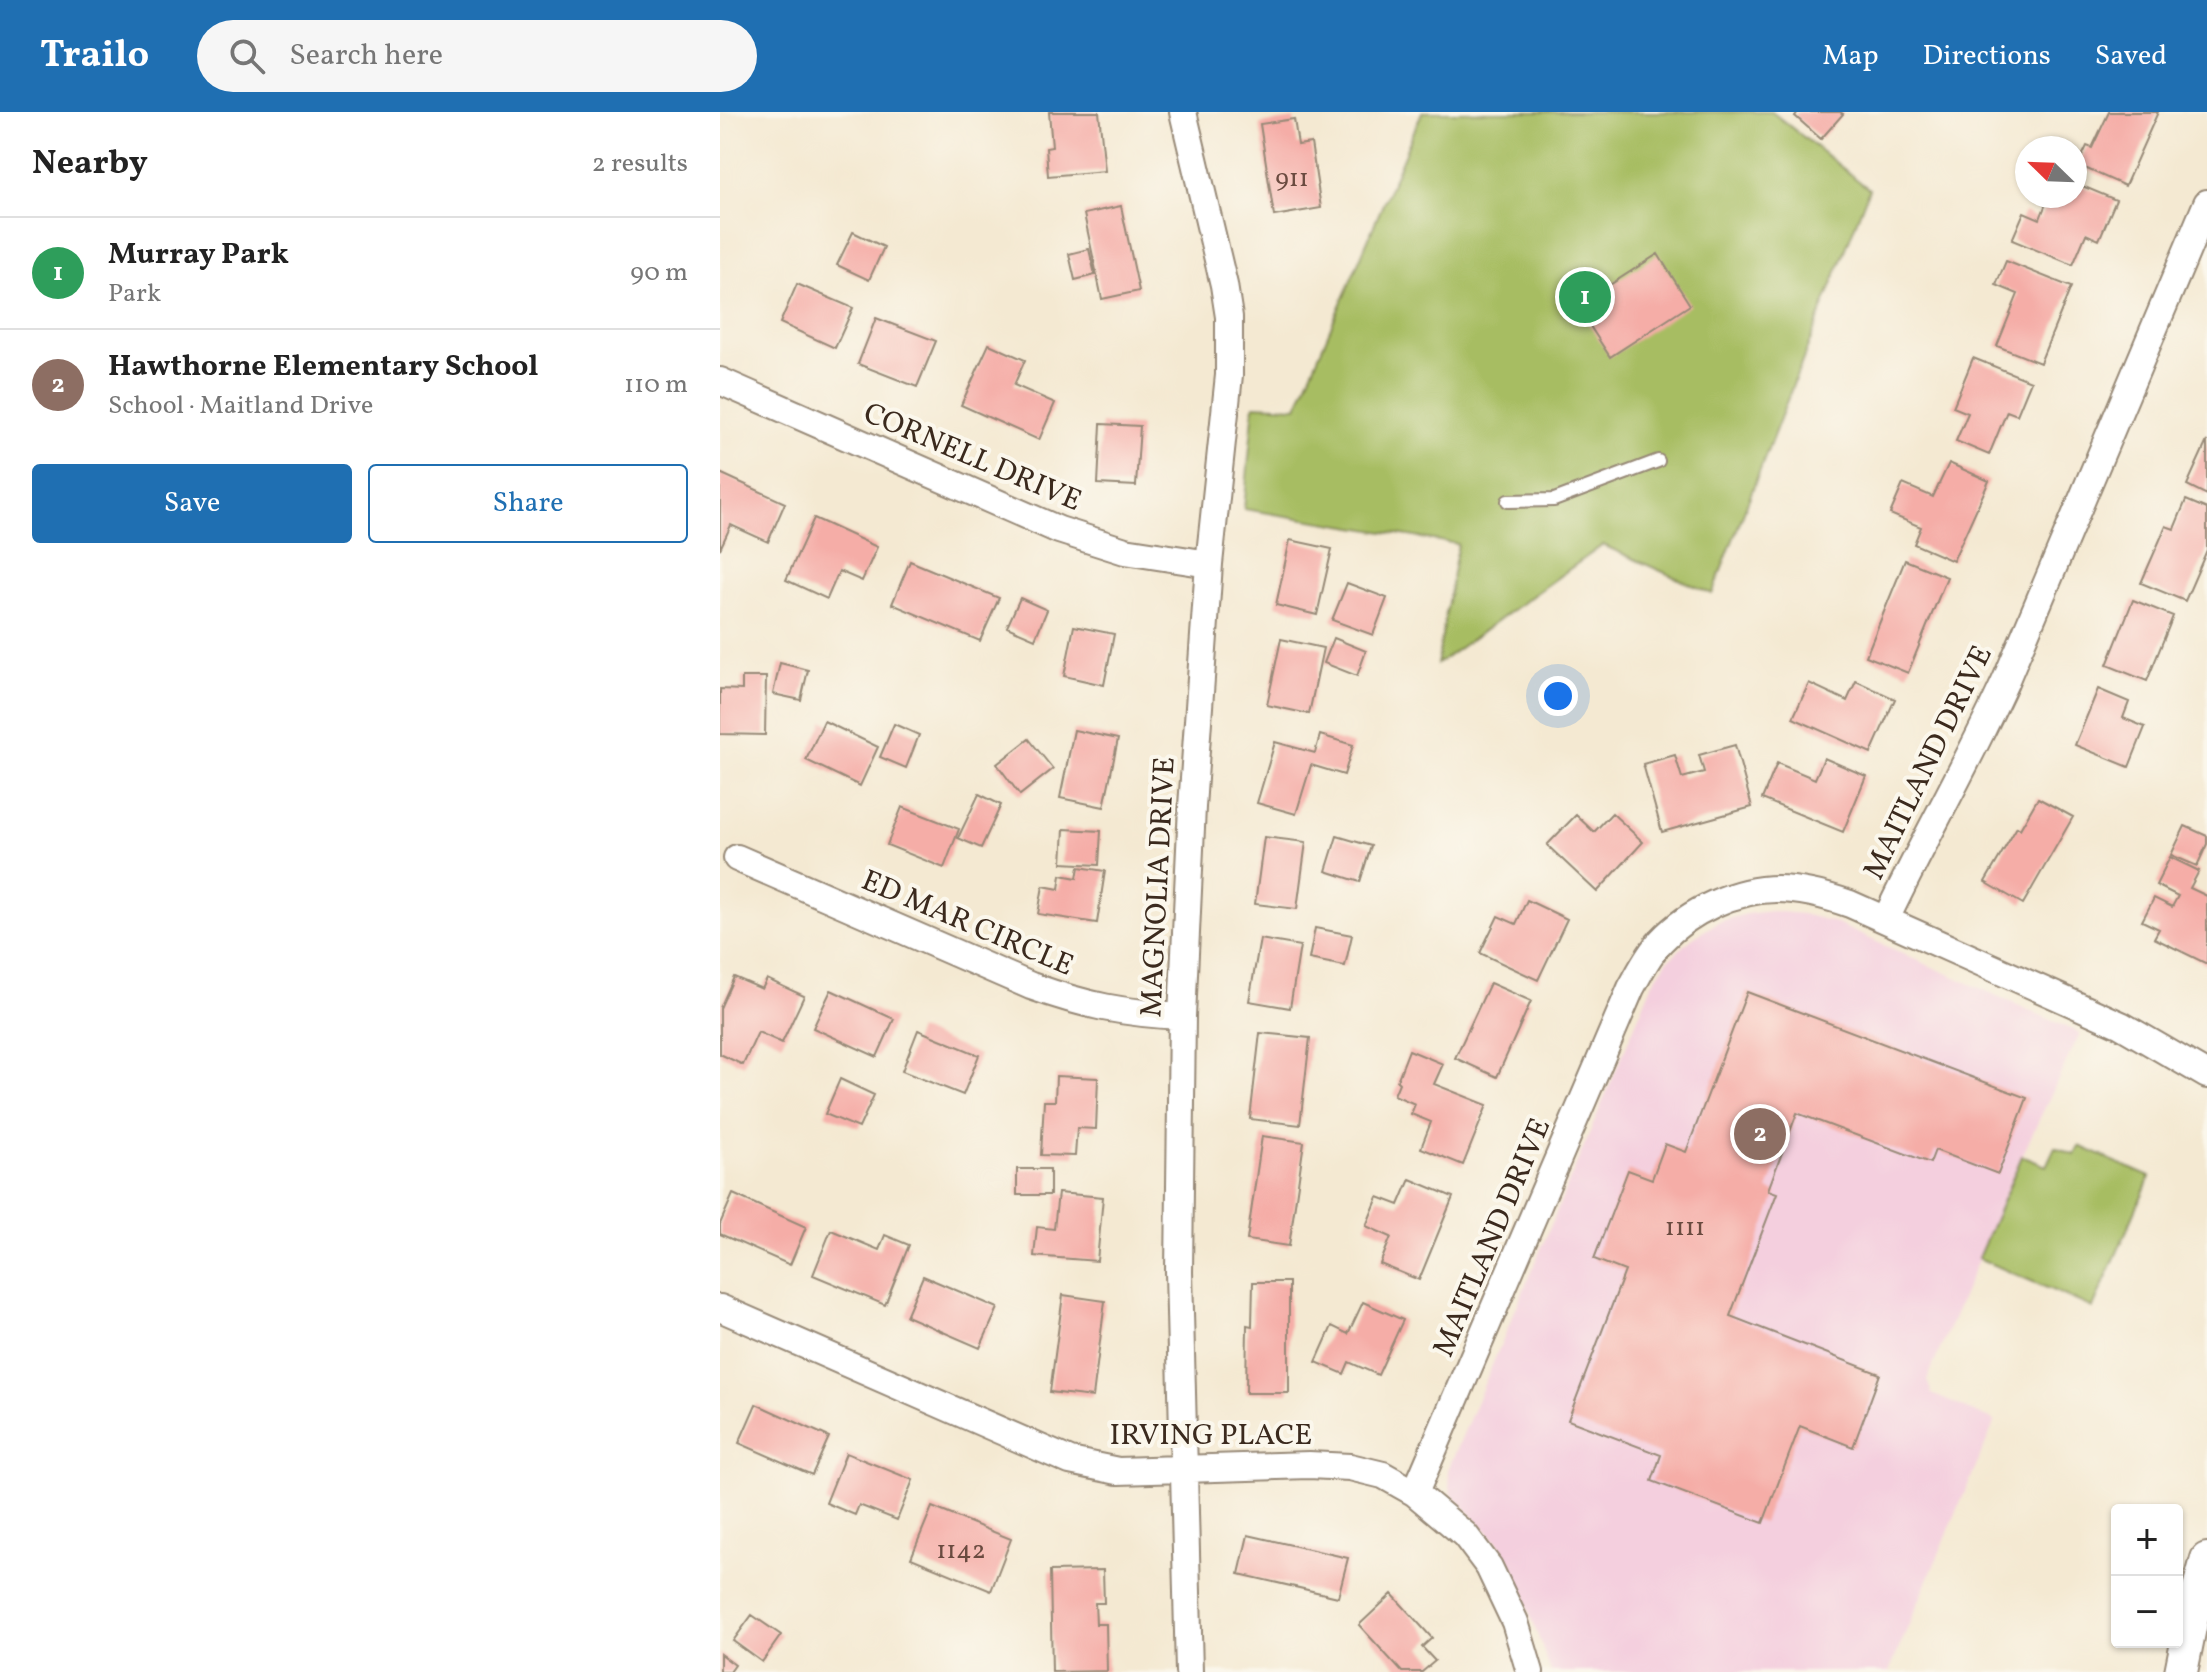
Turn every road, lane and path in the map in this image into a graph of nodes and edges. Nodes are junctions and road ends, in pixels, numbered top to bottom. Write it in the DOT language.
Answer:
graph roads {
  1 [pos="1183,112"];
  2 [pos="2207,203"];
  3 [pos="720,381"];
  4 [pos="1658,461"];
  5 [pos="1508,501"];
  6 [pos="1209,564"];
  7 [pos="737,858"];
  8 [pos="1886,919"];
  9 [pos="1182,1016"];
  10 [pos="2207,1075"];
  11 [pos="720,1308"];
  12 [pos="1183,1470"];
  13 [pos="1415,1493"];
  14 [pos="2207,1559"];
  15 [pos="1189,1672"];
  16 [pos="1530,1672"];
  17 [pos="2181,1672"];
  1 -- 6 [label="street, MAGNOLIA DRIVE"];
  2 -- 8 [label="street, MAITLAND DRIVE"];
  3 -- 6 [label="street, CORNELL DRIVE"];
  4 -- 5 [label="lane"];
  6 -- 9 [label="street, MAGNOLIA DRIVE"];
  7 -- 9 [label="street, ED MAR CIRCLE"];
  8 -- 10 [label="street"];
  8 -- 13 [label="street, MAITLAND DRIVE"];
  9 -- 12 [label="street, MAGNOLIA DRIVE"];
  11 -- 12 [label="street, IRVING PLACE"];
  12 -- 13 [label="street, IRVING PLACE"];
  12 -- 15 [label="street, MAGNOLIA DRIVE"];
  13 -- 16 [label="street, IRVING PLACE"];
  14 -- 17 [label="street"];
}
